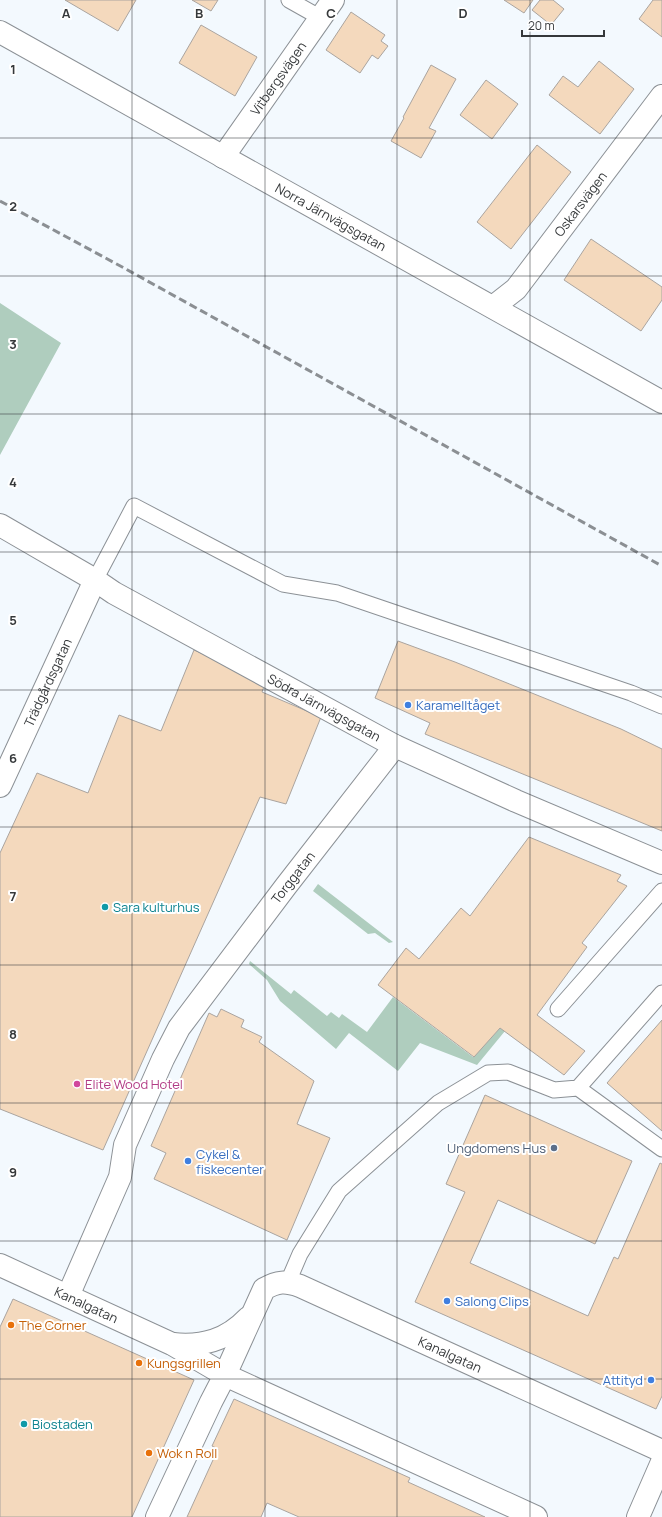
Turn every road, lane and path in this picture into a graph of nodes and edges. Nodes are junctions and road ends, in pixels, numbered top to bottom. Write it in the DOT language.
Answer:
graph roads {
  1 [pos="289,0"];
  2 [pos="333,0"];
  3 [pos="321,18"];
  4 [pos="0,32"];
  5 [pos="662,96"];
  6 [pos="223,156"];
  7 [pos="493,307"];
  8 [pos="662,402"];
  9 [pos="0,525"];
  10 [pos="95,580"];
  11 [pos="662,706"];
  12 [pos="395,746"];
  13 [pos="0,786"];
  14 [pos="662,863"];
  15 [pos="662,891"];
  16 [pos="662,993"];
  17 [pos="558,1009"];
  18 [pos="578,1088"];
  19 [pos="662,1149"];
  20 [pos="0,1265"];
  21 [pos="288,1282"];
  22 [pos="68,1296"];
  23 [pos="251,1316"];
  24 [pos="172,1344"];
  25 [pos="225,1375"];
  26 [pos="662,1451"];
  27 [pos="662,1462"];
  28 [pos="157,1517"];
  29 [pos="536,1517"];
  30 [pos="638,1517"];
  1 -- 3 [label="lane"];
  2 -- 3 [label="street, Vitbergsvägen"];
  3 -- 6 [label="street, Vitbergsvägen"];
  4 -- 6 [label="street, Norra Järnvägsgatan"];
  5 -- 7 [label="street, Oskarsvägen"];
  6 -- 7 [label="street, Norra Järnvägsgatan"];
  7 -- 8 [label="street, Norra Järnvägsgatan"];
  9 -- 10 [label="street, Södra Järnvägsgatan"];
  10 -- 11 [label="lane"];
  10 -- 12 [label="street, Södra Järnvägsgatan"];
  10 -- 13 [label="street, Trädgårdsgatan"];
  12 -- 14 [label="street, Södra Järnvägsgatan"];
  12 -- 22 [label="street, Torggatan"];
  15 -- 17 [label="lane"];
  16 -- 18 [label="lane"];
  18 -- 19 [label="lane"];
  18 -- 21 [label="lane"];
  20 -- 22 [label="street, Kanalgatan"];
  21 -- 23 [label="street, Kanalgatan"];
  21 -- 26 [label="street, Kanalgatan"];
  22 -- 24 [label="street, Kanalgatan"];
  23 -- 24 [label="street, Kanalgatan"];
  23 -- 25 [label="street, Kanalgatan"];
  24 -- 25 [label="street, Kanalgatan"];
  25 -- 28 [label="street"];
  25 -- 29 [label="street, Kanalgatan"];
  27 -- 30 [label="street"];
}
